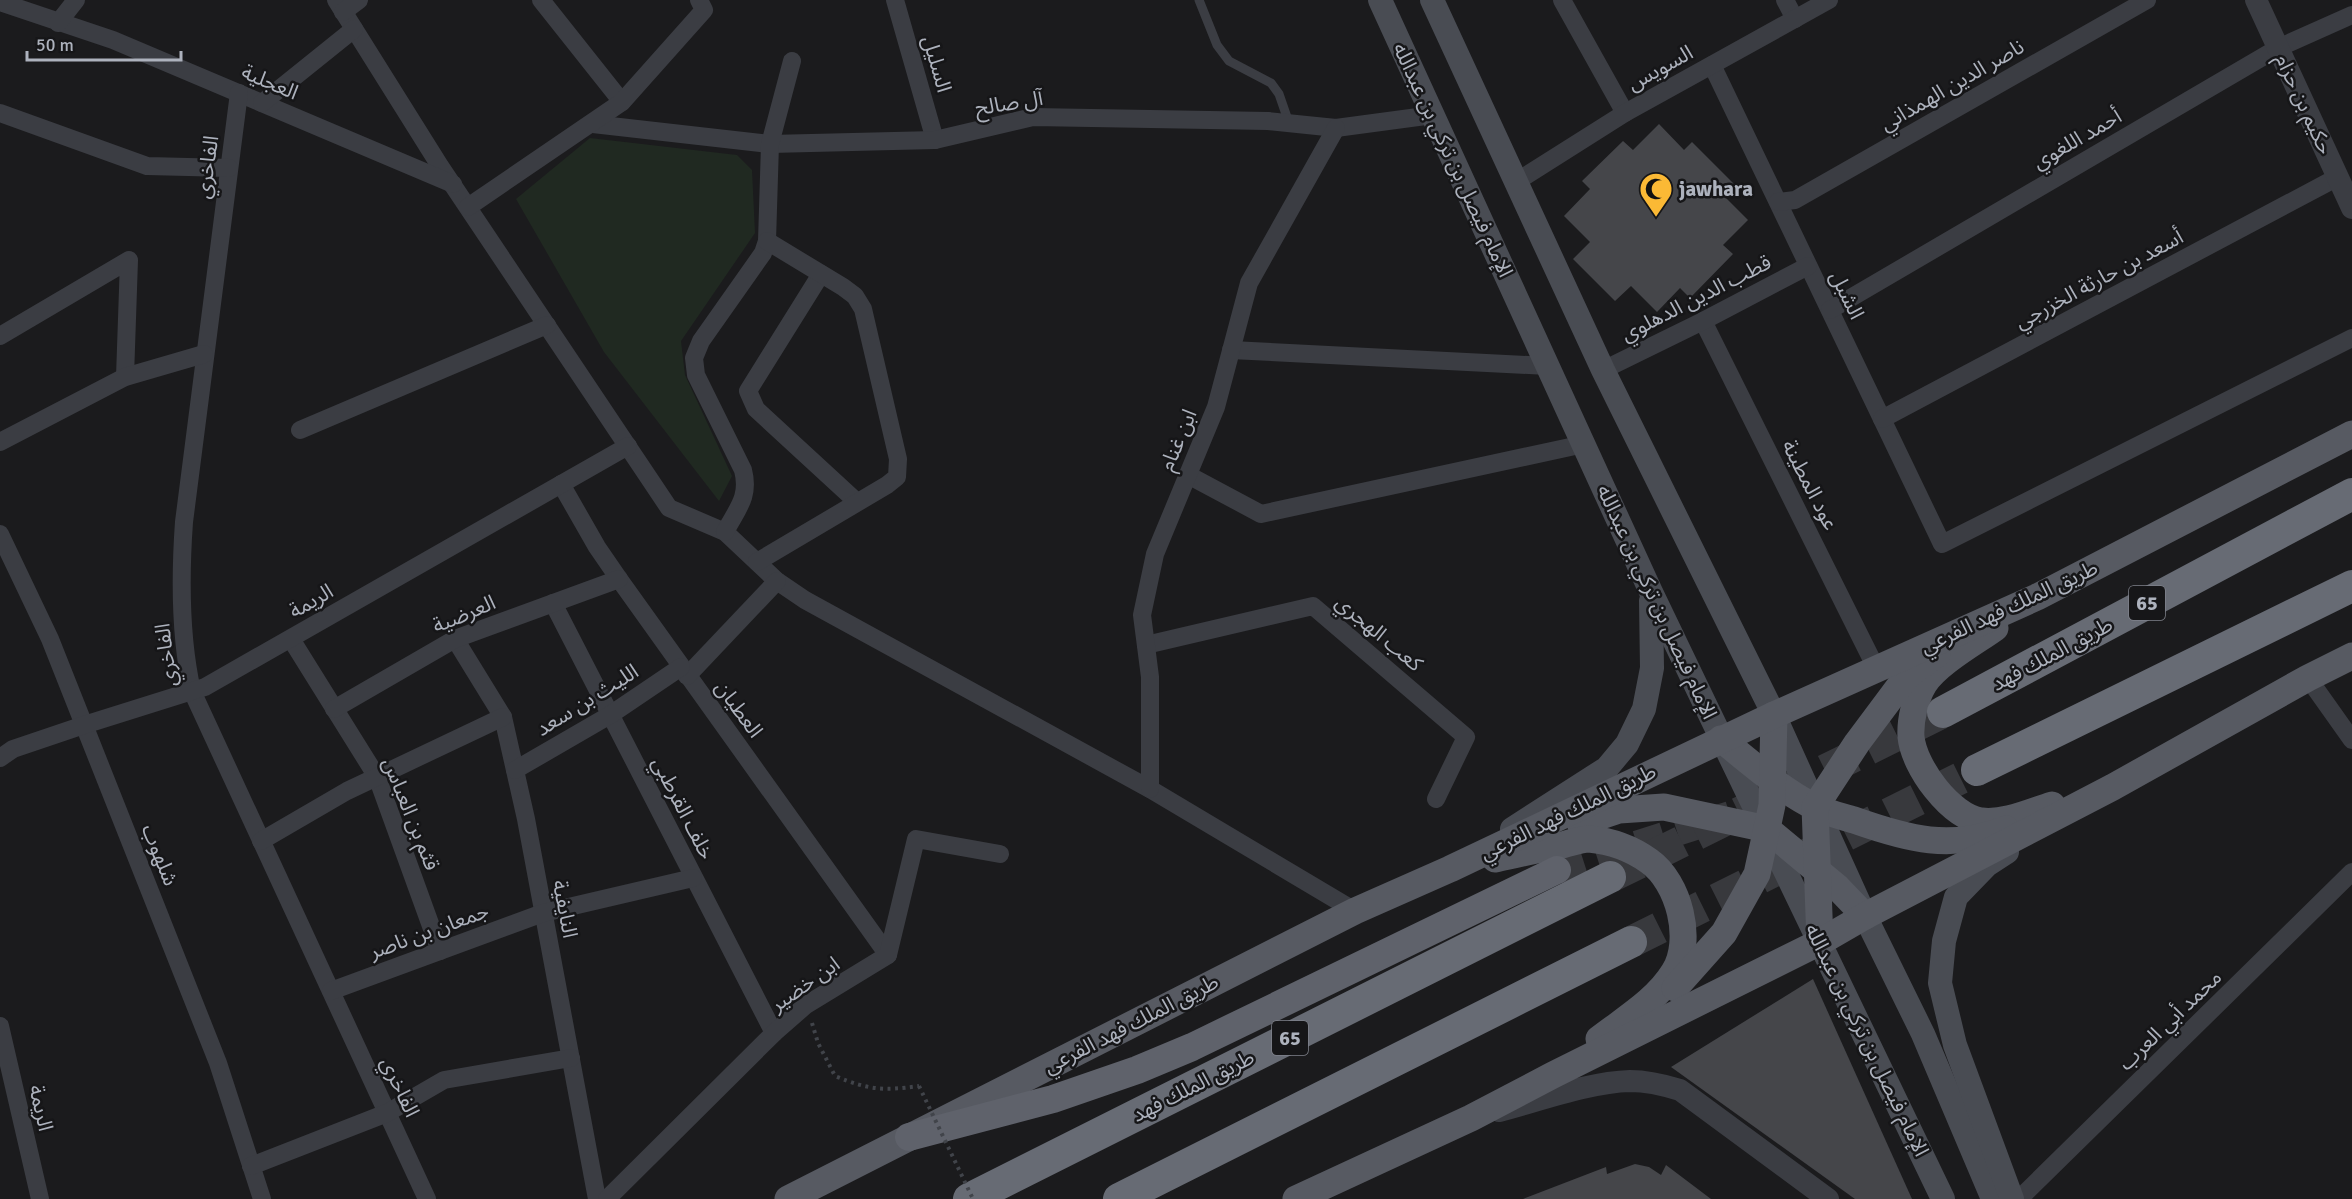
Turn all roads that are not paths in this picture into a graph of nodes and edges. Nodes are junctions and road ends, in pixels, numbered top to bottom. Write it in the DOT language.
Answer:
graph roads {
  1 [pos="76,0"];
  2 [pos="359,0"];
  3 [pos="542,0"];
  4 [pos="699,0"];
  5 [pos="895,0"];
  6 [pos="1199,0"];
  7 [pos="1380,0"];
  8 [pos="1432,0"];
  9 [pos="1562,0"];
  10 [pos="1785,0"];
  11 [pos="1829,0"];
  12 [pos="2147,0"];
  13 [pos="2256,0"];
  14 [pos="0,2"];
  15 [pos="339,6"];
  16 [pos="2352,15"];
  17 [pos="1795,19"];
  18 [pos="58,23"];
  19 [pos="354,29"];
  20 [pos="2278,48"];
  21 [pos="792,62"];
  22 [pos="1712,65"];
  23 [pos="239,93"];
  24 [pos="622,102"];
  25 [pos="262,103"];
  26 [pos="0,113"];
  27 [pos="1625,113"];
  28 [pos="1433,116"];
  29 [pos="1289,123"];
  30 [pos="593,124"];
  31 [pos="1336,128"];
  32 [pos="935,140"];
  33 [pos="770,144"];
  34 [pos="229,168"];
  35 [pos="2338,177"];
  36 [pos="1516,182"];
  37 [pos="453,184"];
  38 [pos="1778,202"];
  39 [pos="468,207"];
  40 [pos="2352,208"];
  41 [pos="767,241"];
  42 [pos="1808,266"];
  43 [pos="821,274"];
  44 [pos="1830,310"];
  45 [pos="1703,321"];
  46 [pos="547,325"];
  47 [pos="0,336"];
  48 [pos="2352,338"];
  49 [pos="1231,350"];
  50 [pos="204,354"];
  51 [pos="1548,366"];
  52 [pos="1603,370"];
  53 [pos="126,377"];
  54 [pos="1882,419"];
  55 [pos="300,430"];
  56 [pos="2352,434"];
  57 [pos="0,442"];
  58 [pos="1584,444"];
  59 [pos="628,446"];
  60 [pos="1188,475"];
  61 [pos="561,484"];
  62 [pos="2352,494"];
  63 [pos="857,502"];
  64 [pos="725,532"];
  65 [pos="0,534"];
  66 [pos="757,562"];
  67 [pos="619,579"];
  68 [pos="777,581"];
  69 [pos="2352,586"];
  70 [pos="1651,592"];
  71 [pos="2037,597"];
  72 [pos="553,603"];
  73 [pos="291,639"];
  74 [pos="455,639"];
  75 [pos="1146,645"];
  76 [pos="2352,656"];
  77 [pos="1876,668"];
  78 [pos="684,672"];
  79 [pos="2308,678"];
  80 [pos="192,691"];
  81 [pos="334,709"];
  82 [pos="1943,712"];
  83 [pos="610,715"];
  84 [pos="1774,715"];
  85 [pos="503,717"];
  86 [pos="84,725"];
  87 [pos="1721,740"];
  88 [pos="2352,740"];
  89 [pos="0,758"];
  90 [pos="515,770"];
  91 [pos="1977,770"];
  92 [pos="377,777"];
  93 [pos="1774,780"];
  94 [pos="2113,788"];
  95 [pos="1150,789"];
  96 [pos="1436,799"];
  97 [pos="1815,807"];
  98 [pos="1767,829"];
  99 [pos="261,841"];
  100 [pos="1000,854"];
  101 [pos="1450,869"];
  102 [pos="1557,870"];
  103 [pos="1818,872"];
  104 [pos="2352,872"];
  105 [pos="1610,877"];
  106 [pos="693,878"];
  107 [pos="1355,911"];
  108 [pos="543,913"];
  109 [pos="1865,916"];
  110 [pos="1631,942"];
  111 [pos="1820,942"];
  112 [pos="440,951"];
  113 [pos="888,954"];
  114 [pos="331,991"];
  115 [pos="0,1026"];
  116 [pos="774,1033"];
  117 [pos="571,1058"];
  118 [pos="1553,1075"];
  119 [pos="387,1113"];
  120 [pos="1278,1118"];
  121 [pos="1471,1118"];
  122 [pos="909,1137"];
  123 [pos="251,1166"];
  124 [pos="39,1199"];
  125 [pos="262,1199"];
  126 [pos="427,1199"];
  127 [pos="597,1199"];
  128 [pos="607,1199"];
  129 [pos="788,1199"];
  130 [pos="971,1199"];
  131 [pos="1119,1199"];
  132 [pos="1140,1199"];
  133 [pos="1296,1199"];
  134 [pos="1828,1199"];
  135 [pos="1943,1199"];
  136 [pos="1994,1199"];
  137 [pos="2012,1199"];
  138 [pos="2019,1199"];
  1 -- 18 [label="street"];
  2 -- 15 [label="street"];
  3 -- 24 [label="street"];
  4 -- 24 [label="street"];
  5 -- 32 [label="street, السليل"];
  6 -- 29 [label="lane"];
  7 -- 28 [label="main road, الإمام فيصل بن تركي بن عبدالله"];
  8 -- 36 [label="main road"];
  9 -- 27 [label="street"];
  10 -- 17 [label="street"];
  11 -- 17 [label="street, السويس"];
  12 -- 38 [label="street, ناصر الدين الهمذاني"];
  13 -- 20 [label="street, حكيم بن حزام"];
  14 -- 18 [label="street, العجلية"];
  15 -- 19 [label="street"];
  16 -- 20 [label="street, أحمد اللغوي"];
  17 -- 22 [label="street, السويس"];
  18 -- 23 [label="street, العجلية"];
  19 -- 25 [label="street"];
  19 -- 37 [label="street"];
  20 -- 35 [label="street, حكيم بن حزام"];
  20 -- 44 [label="street, أحمد اللغوي"];
  21 -- 33 [label="street"];
  22 -- 27 [label="street, السويس"];
  22 -- 38 [label="street, الشبل"];
  23 -- 25 [label="street, العجلية"];
  23 -- 34 [label="street, الفاخري"];
  24 -- 30 [label="street"];
  25 -- 37 [label="street, العجلية"];
  26 -- 34 [label="street"];
  27 -- 36 [label="street, السويس"];
  28 -- 31 [label="street, آل صالح"];
  28 -- 51 [label="main road, الإمام فيصل بن تركي بن عبدالله"];
  29 -- 31 [label="street, آل صالح"];
  29 -- 32 [label="street, آل صالح"];
  30 -- 33 [label="street, آل صالح"];
  30 -- 39 [label="street"];
  31 -- 49 [label="street, ابن غنام"];
  32 -- 33 [label="street, آل صالح"];
  33 -- 41 [label="street"];
  34 -- 50 [label="street, الفاخري"];
  35 -- 40 [label="street, حكيم بن حزام"];
  35 -- 54 [label="street, أسعد بن حارثة الخزرجي"];
  36 -- 52 [label="main road"];
  37 -- 39 [label="street"];
  38 -- 42 [label="street, الشبل"];
  39 -- 46 [label="street"];
  41 -- 43 [label="street"];
  41 -- 64 [label="street"];
  42 -- 44 [label="street, الشبل"];
  42 -- 45 [label="street, قطب الدين الدهلوي"];
  43 -- 63 [label="street"];
  43 -- 63 [label="street"];
  44 -- 54 [label="street, الشبل"];
  45 -- 52 [label="street, قطب الدين الدهلوي"];
  45 -- 77 [label="street, عود المطينة"];
  46 -- 55 [label="street"];
  46 -- 59 [label="street"];
  47 -- 53 [label="street"];
  48 -- 54 [label="street, الشبل"];
  49 -- 51 [label="street"];
  49 -- 60 [label="street, ابن غنام"];
  50 -- 53 [label="street"];
  50 -- 80 [label="street, الفاخري"];
  51 -- 58 [label="main road, الإمام فيصل بن تركي بن عبدالله"];
  52 -- 84 [label="main road"];
  53 -- 57 [label="street"];
  56 -- 71 [label="main road, طريق الملك فهد الفرعي"];
  58 -- 60 [label="street"];
  58 -- 70 [label="main road, الإمام فيصل بن تركي بن عبدالله"];
  59 -- 61 [label="street, الريمة"];
  59 -- 64 [label="street"];
  60 -- 75 [label="street, ابن غنام"];
  61 -- 67 [label="street, العطيان"];
  61 -- 73 [label="street, الريمة"];
  62 -- 82 [label="highway, طريق الملك فهد / 65"];
  63 -- 66 [label="street"];
  64 -- 66 [label="street"];
  65 -- 86 [label="street, شلهوب"];
  66 -- 68 [label="street"];
  67 -- 72 [label="street, العرضية"];
  67 -- 78 [label="street, العطيان"];
  68 -- 78 [label="street, الليث بن سعد"];
  68 -- 95 [label="street"];
  69 -- 91 [label="highway"];
  70 -- 87 [label="main road, الإمام فيصل بن تركي بن عبدالله"];
  70 -- 101 [label="main road"];
  71 -- 77 [label="main road, طريق الملك فهد الفرعي"];
  71 -- 94 [label="main road"];
  71 -- 97 [label="main road"];
  72 -- 74 [label="street, العرضية"];
  72 -- 83 [label="street, خلف القرطبي"];
  73 -- 80 [label="street, الريمة"];
  73 -- 81 [label="street, قثم بن العباس"];
  74 -- 81 [label="street, العرضية"];
  74 -- 85 [label="street, النايفية"];
  75 -- 95 [label="street, ابن غنام"];
  75 -- 96 [label="street, كعب الهجري"];
  76 -- 79 [label="main road"];
  77 -- 84 [label="main road, طريق الملك فهد الفرعي"];
  78 -- 83 [label="street, الليث بن سعد"];
  78 -- 113 [label="street, العطيان"];
  79 -- 88 [label="street"];
  79 -- 94 [label="main road"];
  80 -- 86 [label="street, الريمة"];
  80 -- 99 [label="street, الفاخري"];
  81 -- 92 [label="street, قثم بن العباس"];
  83 -- 90 [label="street, الليث بن سعد"];
  83 -- 106 [label="street, خلف القرطبي"];
  84 -- 87 [label="main road, طريق الملك فهد الفرعي"];
  84 -- 93 [label="main road"];
  84 -- 97 [label="main road"];
  85 -- 90 [label="street, النايفية"];
  85 -- 92 [label="street, الليث بن سعد"];
  86 -- 89 [label="street, الريمة"];
  86 -- 123 [label="street, شلهوب"];
  87 -- 93 [label="main road"];
  87 -- 98 [label="main road, الإمام فيصل بن تركي بن عبدالله"];
  87 -- 101 [label="main road, طريق الملك فهد الفرعي"];
  90 -- 108 [label="street, النايفية"];
  92 -- 99 [label="street, الليث بن سعد"];
  92 -- 112 [label="street, قثم بن العباس"];
  93 -- 97 [label="main road"];
  93 -- 98 [label="main road"];
  94 -- 97 [label="main road"];
  94 -- 109 [label="main road"];
  94 -- 137 [label="main road"];
  95 -- 107 [label="street"];
  97 -- 103 [label="main road"];
  97 -- 109 [label="main road"];
  98 -- 101 [label="main road"];
  98 -- 103 [label="main road"];
  98 -- 111 [label="main road, الإمام فيصل بن تركي بن عبدالله"];
  98 -- 118 [label="main road"];
  99 -- 114 [label="street, الفاخري"];
  100 -- 113 [label="street"];
  101 -- 107 [label="main road, طريق الملك فهد الفرعي"];
  101 -- 118 [label="main road"];
  102 -- 122 [label="highway"];
  103 -- 109 [label="main road"];
  103 -- 111 [label="main road"];
  104 -- 138 [label="street, محمد أبي العرب"];
  105 -- 130 [label="highway, طريق الملك فهد / 65"];
  106 -- 108 [label="street, جمعان بن ناصر"];
  106 -- 116 [label="street, خلف القرطبي"];
  107 -- 122 [label="main road, طريق الملك فهد الفرعي"];
  108 -- 112 [label="street, جمعان بن ناصر"];
  108 -- 117 [label="street, النايفية"];
  109 -- 111 [label="main road"];
  109 -- 136 [label="main road"];
  110 -- 120 [label="highway"];
  111 -- 118 [label="main road"];
  111 -- 135 [label="main road, الإمام فيصل بن تركي بن عبدالله"];
  112 -- 114 [label="street, جمعان بن ناصر"];
  113 -- 116 [label="street, ابن خضير"];
  114 -- 119 [label="street, الفاخري"];
  115 -- 124 [label="street, الريمة"];
  116 -- 128 [label="street, ابن خضير"];
  117 -- 119 [label="street"];
  117 -- 127 [label="street, النايفية"];
  118 -- 121 [label="main road"];
  119 -- 123 [label="street"];
  119 -- 126 [label="street, الفاخري"];
  120 -- 131 [label="highway"];
  120 -- 132 [label="highway"];
  121 -- 133 [label="main road"];
  121 -- 134 [label="street"];
  122 -- 129 [label="main road, طريق الملك فهد الفرعي"];
  123 -- 125 [label="street, شلهوب"];
}
